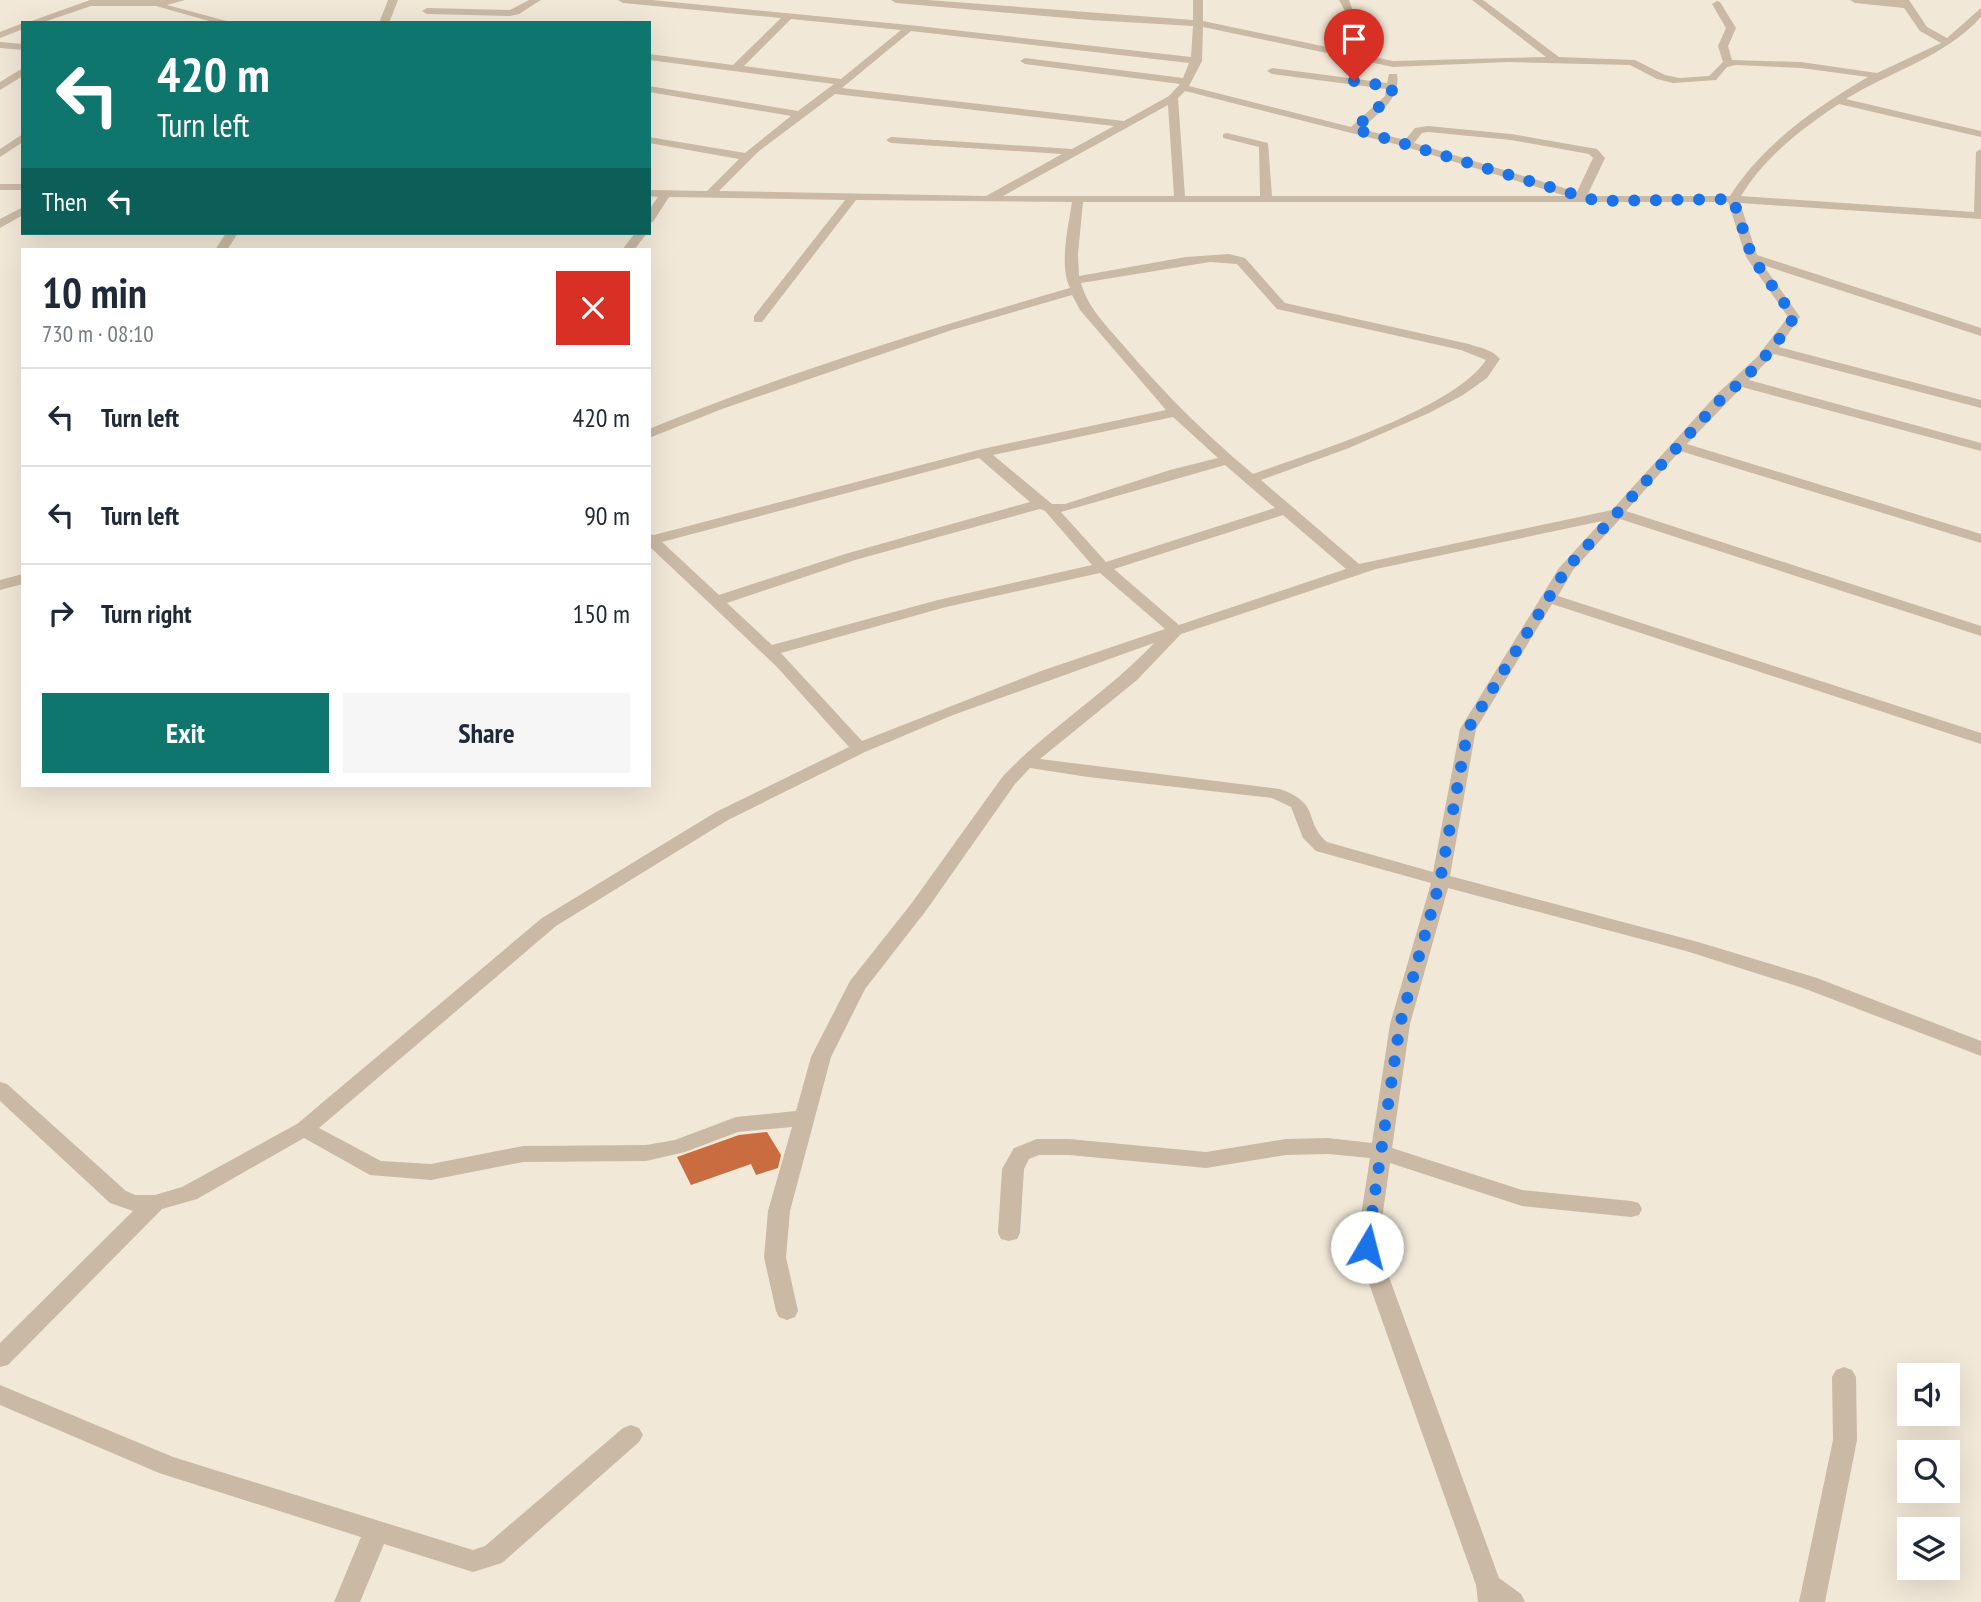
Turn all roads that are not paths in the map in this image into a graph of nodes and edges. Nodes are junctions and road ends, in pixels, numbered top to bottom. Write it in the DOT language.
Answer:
graph roads {
  1 [pos="180,0"];
  2 [pos="393,0"];
  3 [pos="536,0"];
  4 [pos="623,0"];
  5 [pos="755,0"];
  6 [pos="896,0"];
  7 [pos="1198,0"];
  8 [pos="1344,0"];
  9 [pos="1477,0"];
  10 [pos="1855,0"];
  11 [pos="107,1"];
  12 [pos="1905,3"];
  13 [pos="1717,4"];
  14 [pos="157,5"];
  15 [pos="427,11"];
  16 [pos="1981,11"];
  17 [pos="741,12"];
  18 [pos="789,16"];
  19 [pos="1353,18"];
  20 [pos="36,21"];
  21 [pos="221,21"];
  22 [pos="385,21"];
  23 [pos="1198,23"];
  24 [pos="21,27"];
  25 [pos="909,28"];
  26 [pos="0,35"];
  27 [pos="1947,42"];
  28 [pos="0,45"];
  29 [pos="21,47"];
  30 [pos="651,57"];
  31 [pos="1556,60"];
  32 [pos="1026,61"];
  33 [pos="1197,61"];
  34 [pos="1728,62"];
  35 [pos="1393,64"];
  36 [pos="735,69"];
  37 [pos="1272,71"];
  38 [pos="21,72"];
  39 [pos="1879,76"];
  40 [pos="843,82"];
  41 [pos="1186,85"];
  42 [pos="0,87"];
  43 [pos="1393,87"];
  44 [pos="651,89"];
  45 [pos="831,90"];
  46 [pos="1173,98"];
  47 [pos="1840,101"];
  48 [pos="799,114"];
  49 [pos="1126,124"];
  50 [pos="1354,129"];
  51 [pos="1981,134"];
  52 [pos="1227,136"];
  53 [pos="21,138"];
  54 [pos="651,140"];
  55 [pos="891,140"];
  56 [pos="1407,144"];
  57 [pos="1074,152"];
  58 [pos="1981,152"];
  59 [pos="0,154"];
  60 [pos="748,157"];
  61 [pos="0,187"];
  62 [pos="21,187"];
  63 [pos="651,193"];
  64 [pos="667,193"];
  65 [pos="709,194"];
  66 [pos="1581,196"];
  67 [pos="852,198"];
  68 [pos="988,199"];
  69 [pos="1078,199"];
  70 [pos="1180,199"];
  71 [pos="1733,199"];
  72 [pos="1266,200"];
  73 [pos="1597,201"];
  74 [pos="21,210"];
  75 [pos="1980,216"];
  76 [pos="651,217"];
  77 [pos="0,224"];
  78 [pos="1752,257"];
  79 [pos="1073,286"];
  80 [pos="758,319"];
  81 [pos="1981,332"];
  82 [pos="1770,349"];
  83 [pos="1740,382"];
  84 [pos="1981,404"];
  85 [pos="1176,412"];
  86 [pos="651,433"];
  87 [pos="1678,446"];
  88 [pos="1981,447"];
  89 [pos="982,453"];
  90 [pos="1229,460"];
  91 [pos="1251,479"];
  92 [pos="1045,506"];
  93 [pos="1286,509"];
  94 [pos="1617,513"];
  95 [pos="1981,538"];
  96 [pos="651,539"];
  97 [pos="651,540"];
  98 [pos="1105,567"];
  99 [pos="1357,570"];
  100 [pos="21,580"];
  101 [pos="0,585"];
  102 [pos="1549,598"];
  103 [pos="717,601"];
  104 [pos="1176,630"];
  105 [pos="1981,631"];
  106 [pos="770,651"];
  107 [pos="1981,739"];
  108 [pos="859,748"];
  109 [pos="1027,762"];
  110 [pos="1440,881"];
  111 [pos="1981,1049"];
  112 [pos="0,1088"];
  113 [pos="804,1112"];
  114 [pos="304,1129"];
  115 [pos="1381,1152"];
  116 [pos="155,1203"];
  117 [pos="1630,1209"];
  118 [pos="1009,1233"];
  119 [pos="786,1311"];
  120 [pos="0,1358"];
  121 [pos="1844,1377"];
  122 [pos="0,1395"];
  123 [pos="631,1435"];
  124 [pos="376,1532"];
  125 [pos="1490,1594"];
  126 [pos="347,1602"];
  127 [pos="1512,1602"];
  128 [pos="1812,1602"];
  1 -- 14 [label="street"];
  2 -- 22 [label="street"];
  3 -- 15 [label="street"];
  4 -- 17 [label="street"];
  5 -- 17 [label="street"];
  6 -- 23 [label="street"];
  7 -- 23 [label="street"];
  8 -- 19 [label="street"];
  9 -- 31 [label="street"];
  10 -- 12 [label="street"];
  11 -- 14 [label="street"];
  11 -- 20 [label="street"];
  12 -- 27 [label="street"];
  13 -- 34 [label="street"];
  14 -- 21 [label="street"];
  16 -- 27 [label="street"];
  17 -- 18 [label="street"];
  18 -- 25 [label="street"];
  18 -- 36 [label="street"];
  23 -- 33 [label="street"];
  23 -- 35 [label="street"];
  24 -- 26 [label="street"];
  25 -- 33 [label="street"];
  25 -- 40 [label="street"];
  27 -- 39 [label="street"];
  28 -- 29 [label="street"];
  30 -- 36 [label="street"];
  31 -- 34 [label="street"];
  31 -- 35 [label="street"];
  32 -- 41 [label="street"];
  33 -- 41 [label="street"];
  34 -- 39 [label="street"];
  35 -- 43 [label="street"];
  36 -- 40 [label="street"];
  37 -- 43 [label="street"];
  38 -- 42 [label="street"];
  39 -- 47 [label="street"];
  40 -- 45 [label="street"];
  41 -- 46 [label="street"];
  41 -- 50 [label="street"];
  43 -- 50 [label="street"];
  44 -- 48 [label="street"];
  45 -- 48 [label="street"];
  45 -- 49 [label="street"];
  46 -- 49 [label="street"];
  46 -- 70 [label="street"];
  47 -- 51 [label="street"];
  47 -- 71 [label="street"];
  48 -- 60 [label="street"];
  49 -- 57 [label="street"];
  50 -- 56 [label="street"];
  52 -- 72 [label="street"];
  53 -- 59 [label="street"];
  54 -- 60 [label="street"];
  55 -- 57 [label="street"];
  56 -- 66 [label="street"];
  56 -- 66 [label="street"];
  57 -- 68 [label="street"];
  58 -- 75 [label="street"];
  60 -- 65 [label="street"];
  61 -- 62 [label="street"];
  63 -- 64 [label="street"];
  64 -- 65 [label="street"];
  64 -- 76 [label="street"];
  65 -- 67 [label="street"];
  66 -- 73 [label="street"];
  67 -- 68 [label="street"];
  67 -- 80 [label="street"];
  68 -- 69 [label="street"];
  69 -- 70 [label="street"];
  69 -- 79 [label="street"];
  70 -- 72 [label="street"];
  71 -- 73 [label="street"];
  71 -- 75 [label="street"];
  71 -- 78 [label="street"];
  72 -- 73 [label="street"];
  74 -- 77 [label="street"];
  78 -- 81 [label="street"];
  78 -- 82 [label="street"];
  79 -- 85 [label="street"];
  79 -- 86 [label="street"];
  79 -- 91 [label="street"];
  82 -- 83 [label="street"];
  82 -- 84 [label="street"];
  83 -- 87 [label="street"];
  83 -- 88 [label="street"];
  85 -- 89 [label="street"];
  85 -- 90 [label="street"];
  87 -- 94 [label="street"];
  87 -- 95 [label="street"];
  89 -- 92 [label="street"];
  89 -- 96 [label="street"];
  90 -- 91 [label="street"];
  90 -- 92 [label="street"];
  91 -- 93 [label="street"];
  92 -- 98 [label="street"];
  92 -- 103 [label="street"];
  93 -- 98 [label="street"];
  93 -- 99 [label="street"];
  94 -- 99 [label="street"];
  94 -- 102 [label="street"];
  94 -- 105 [label="street"];
  97 -- 103 [label="street"];
  98 -- 104 [label="street"];
  98 -- 106 [label="street"];
  99 -- 104 [label="street"];
  100 -- 101 [label="street"];
  102 -- 107 [label="street"];
  102 -- 110 [label="street"];
  103 -- 106 [label="street"];
  104 -- 108 [label="street"];
  104 -- 109 [label="street"];
  106 -- 108 [label="street"];
  108 -- 114 [label="street"];
  109 -- 110 [label="street"];
  109 -- 113 [label="street"];
  110 -- 111 [label="street"];
  110 -- 115 [label="street"];
  112 -- 116 [label="street"];
  113 -- 114 [label="street"];
  113 -- 119 [label="street"];
  114 -- 116 [label="street"];
  115 -- 117 [label="street"];
  115 -- 118 [label="street"];
  115 -- 125 [label="street"];
  116 -- 120 [label="street"];
  121 -- 128 [label="street"];
  122 -- 124 [label="street"];
  123 -- 124 [label="street"];
  124 -- 126 [label="street"];
  125 -- 127 [label="street"];
}
